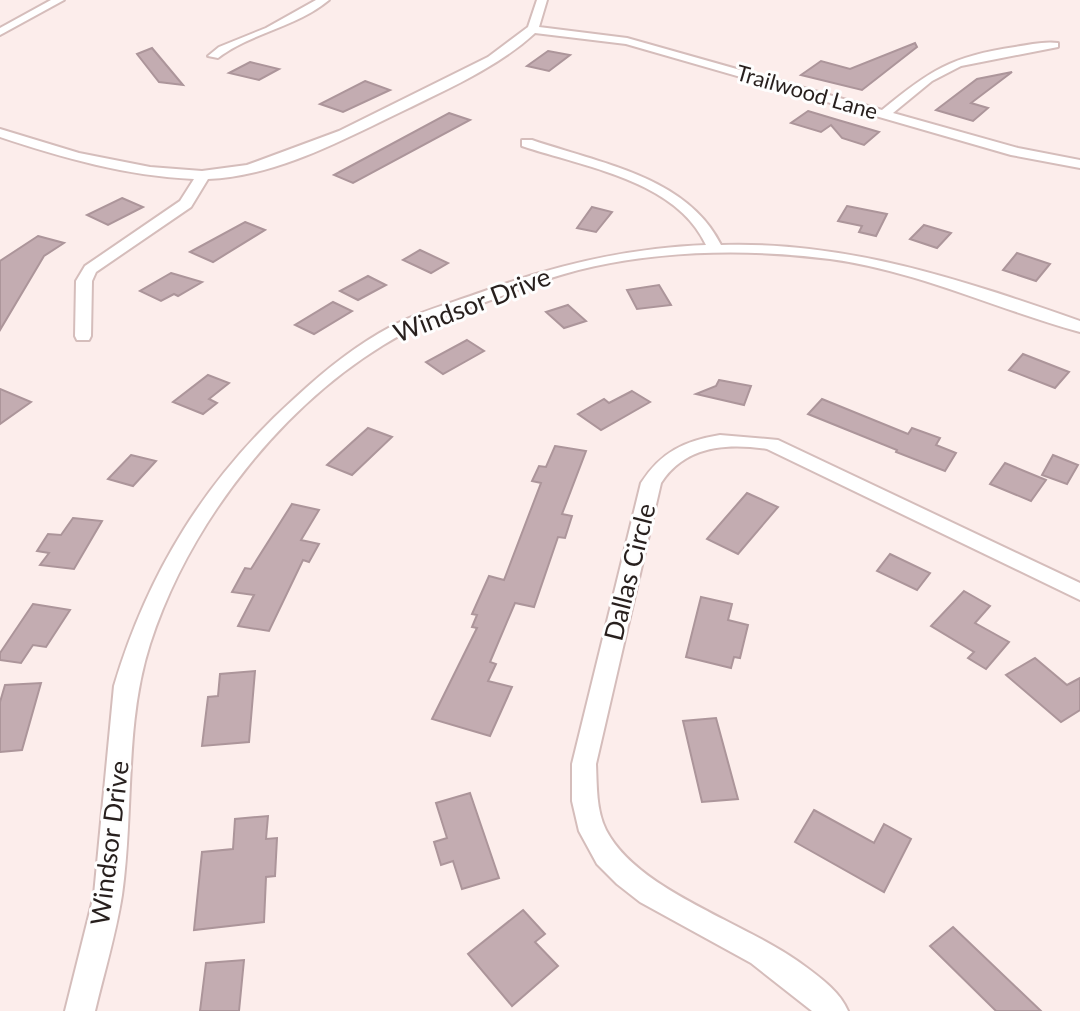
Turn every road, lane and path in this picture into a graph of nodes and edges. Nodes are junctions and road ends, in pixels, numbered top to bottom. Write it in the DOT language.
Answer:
graph roads {
  1 [pos="59,0"];
  2 [pos="324,0"];
  3 [pos="542,0"];
  4 [pos="532,29"];
  5 [pos="0,32"];
  6 [pos="1054,45"];
  7 [pos="214,56"];
  8 [pos="884,114"];
  9 [pos="0,133"];
  10 [pos="527,143"];
  11 [pos="1080,164"];
  12 [pos="203,175"];
  13 [pos="716,251"];
  14 [pos="1080,327"];
  15 [pos="83,336"];
  16 [pos="1080,592"];
  17 [pos="80,1011"];
  18 [pos="833,1011"];
  1 -- 5 [label="street"];
  2 -- 7 [label="street"];
  3 -- 4 [label="street"];
  4 -- 8 [label="street, Trailwood Lane"];
  4 -- 12 [label="street"];
  6 -- 8 [label="street"];
  8 -- 11 [label="street, Trailwood Lane"];
  9 -- 12 [label="street"];
  10 -- 13 [label="street"];
  12 -- 15 [label="street"];
  13 -- 14 [label="street, Windsor Drive"];
  13 -- 17 [label="street, Windsor Drive"];
  16 -- 18 [label="street, Dallas Circle"];
}
